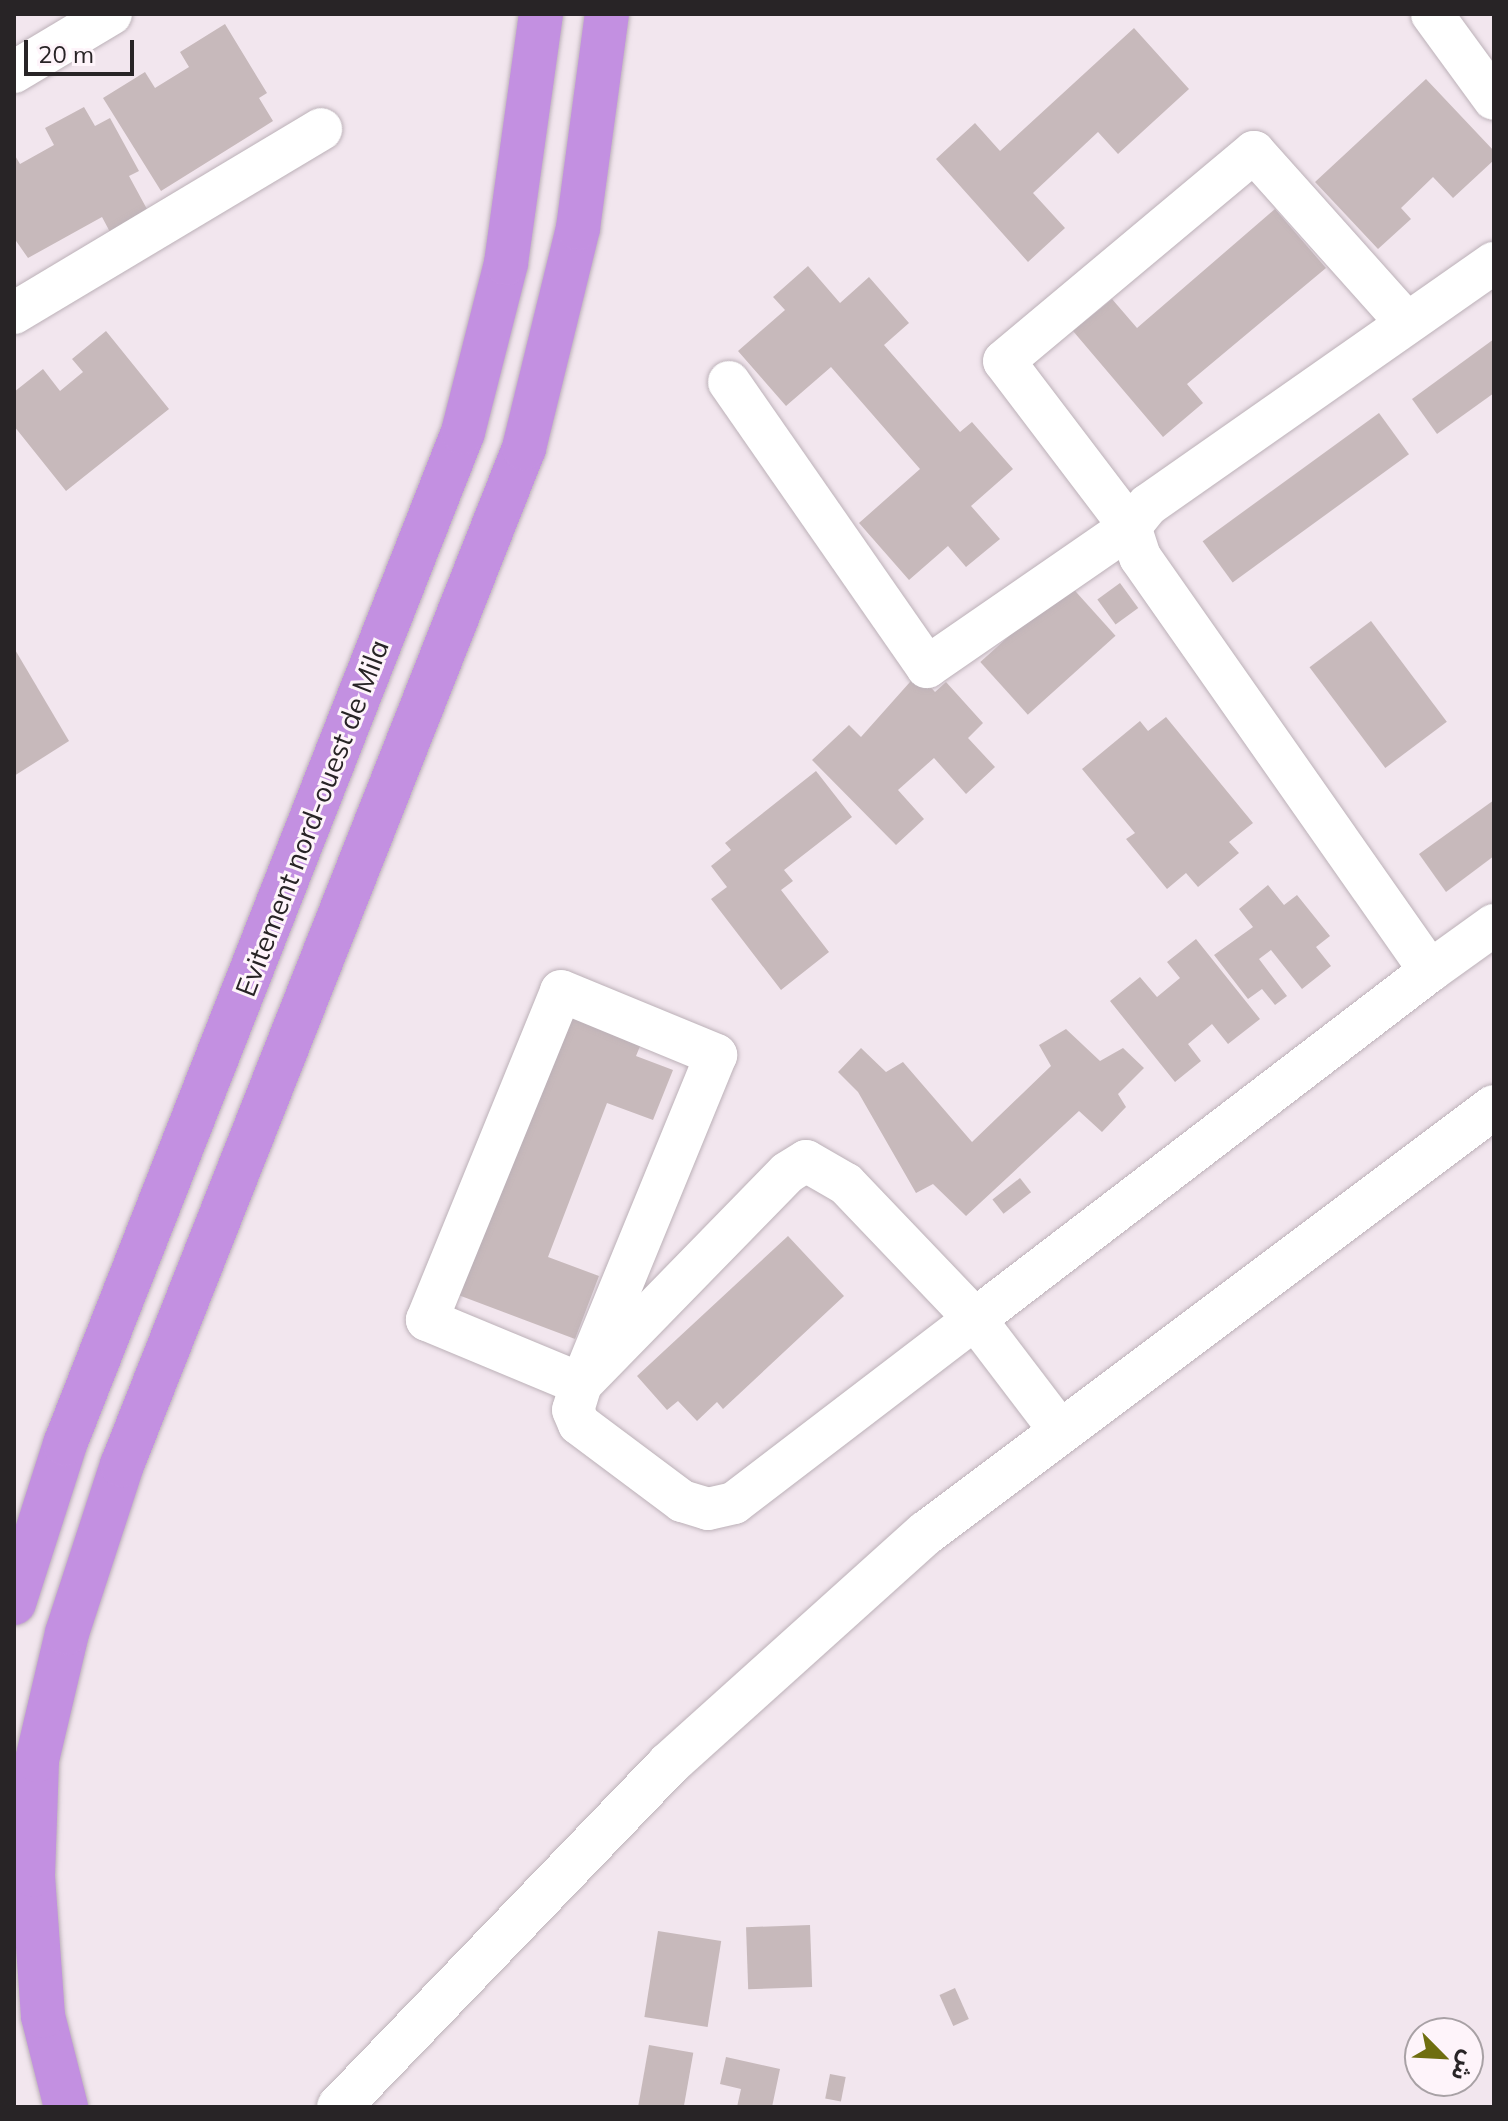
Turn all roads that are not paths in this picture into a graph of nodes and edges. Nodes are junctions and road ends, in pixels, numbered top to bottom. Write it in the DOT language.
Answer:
graph roads {
  1 [pos="111,14"];
  2 [pos="541,14"];
  3 [pos="607,14"];
  4 [pos="1432,14"];
  5 [pos="14,72"];
  6 [pos="1494,99"];
  7 [pos="321,129"];
  8 [pos="1494,263"];
  9 [pos="14,313"];
  10 [pos="1407,323"];
  11 [pos="729,382"];
  12 [pos="1130,527"];
  13 [pos="1494,925"];
  14 [pos="1430,971"];
  15 [pos="1494,1107"];
  16 [pos="975,1319"];
  17 [pos="581,1384"];
  18 [pos="1061,1432"];
  19 [pos="14,1603"];
  20 [pos="66,2107"];
  21 [pos="339,2107"];
  1 -- 5 [label="street"];
  2 -- 19 [label="highway, Evitement nord-ouest de Mila"];
  3 -- 20 [label="highway"];
  4 -- 6 [label="street"];
  7 -- 9 [label="street"];
  8 -- 10 [label="street"];
  10 -- 12 [label="street"];
  10 -- 12 [label="street"];
  11 -- 12 [label="street"];
  12 -- 14 [label="street"];
  13 -- 14 [label="street"];
  14 -- 16 [label="street"];
  15 -- 18 [label="main road"];
  16 -- 17 [label="street"];
  16 -- 17 [label="street"];
  16 -- 18 [label="street"];
  17 -- 17 [label="street"];
  18 -- 21 [label="main road"];
}
